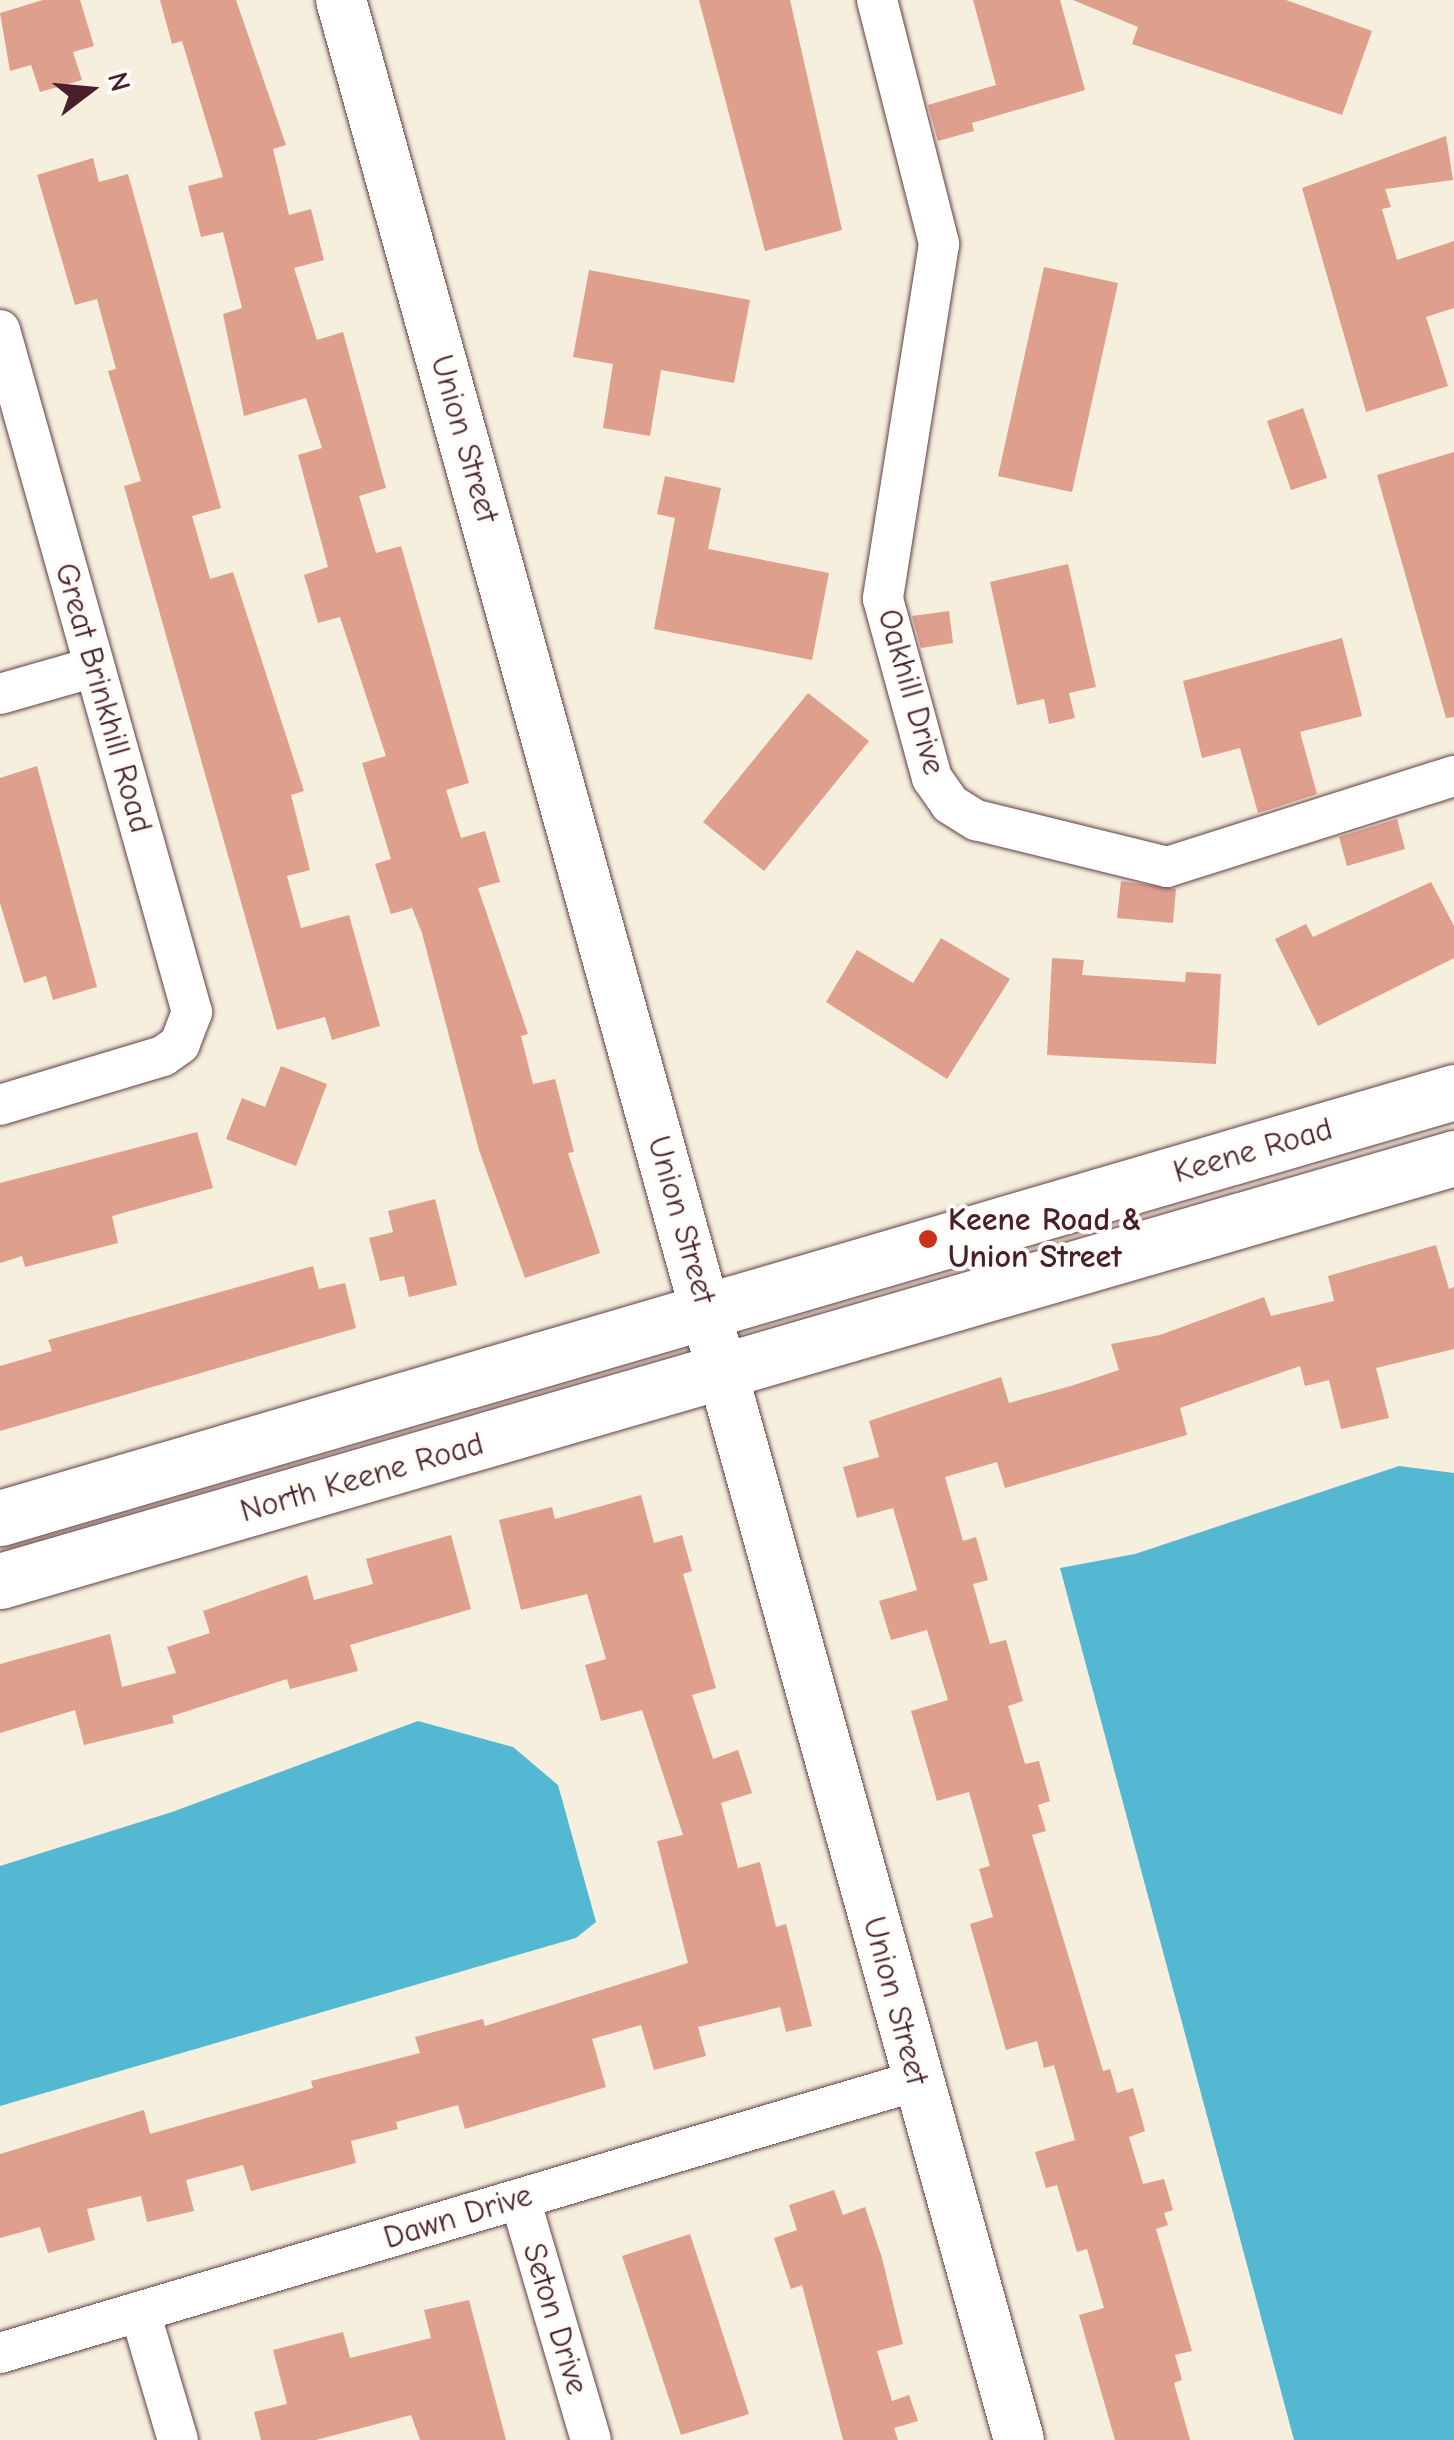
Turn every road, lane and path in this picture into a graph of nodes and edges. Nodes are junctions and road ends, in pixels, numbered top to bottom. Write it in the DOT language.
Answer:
graph roads {
  1 [pos="341,0"];
  2 [pos="877,0"];
  3 [pos="0,330"];
  4 [pos="94,667"];
  5 [pos="0,694"];
  6 [pos="1454,776"];
  7 [pos="1454,1092"];
  8 [pos="0,1105"];
  9 [pos="1262,1148"];
  10 [pos="1454,1158"];
  11 [pos="707,1311"];
  12 [pos="724,1374"];
  13 [pos="0,1518"];
  14 [pos="3,1580"];
  15 [pos="916,2080"];
  16 [pos="520,2199"];
  17 [pos="140,2312"];
  18 [pos="0,2353"];
  19 [pos="178,2440"];
  20 [pos="591,2440"];
  21 [pos="1019,2440"];
  1 -- 11 [label="street, Union Street"];
  2 -- 6 [label="street, Oakhill Drive"];
  3 -- 4 [label="street, Great Brinkhill Road"];
  4 -- 5 [label="street"];
  4 -- 8 [label="street, Great Brinkhill Road"];
  7 -- 9 [label="main road, Keene Road"];
  9 -- 11 [label="main road, Keene Road"];
  9 -- 12 [label="main road"];
  10 -- 12 [label="main road, Keene Road"];
  11 -- 12 [label="street, Union Street"];
  11 -- 13 [label="main road, North Keene Road"];
  11 -- 14 [label="main road"];
  12 -- 14 [label="main road, North Keene Road"];
  12 -- 15 [label="street, Union Street"];
  15 -- 16 [label="street, Dawn Drive"];
  15 -- 21 [label="street, Union Street"];
  16 -- 17 [label="street, Dawn Drive"];
  16 -- 20 [label="street, Seton Drive"];
  17 -- 18 [label="street, Dawn Drive"];
  17 -- 19 [label="street"];
}
